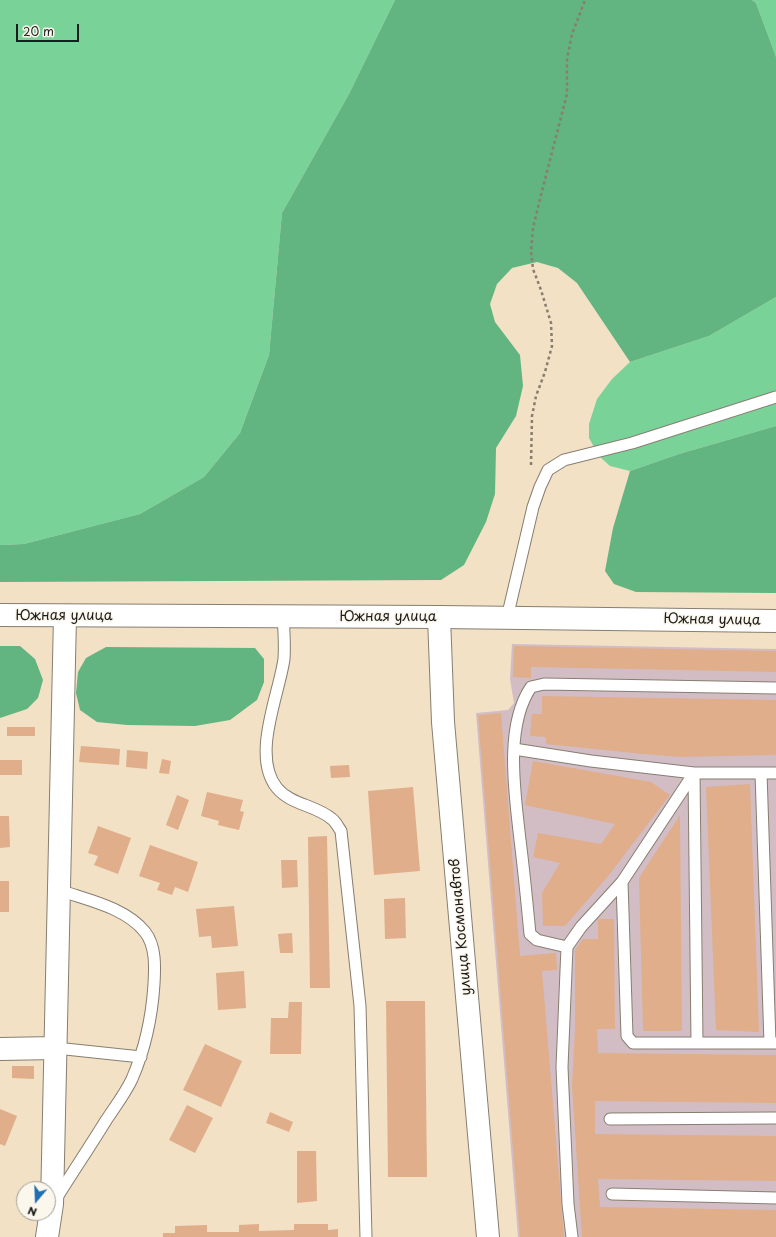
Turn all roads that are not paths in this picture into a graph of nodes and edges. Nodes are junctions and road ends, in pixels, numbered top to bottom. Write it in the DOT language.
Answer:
graph roads {
  1 [pos="776,397"];
  2 [pos="0,615"];
  3 [pos="66,616"];
  4 [pos="283,616"];
  5 [pos="439,617"];
  6 [pos="507,618"];
  7 [pos="776,621"];
  8 [pos="776,688"];
  9 [pos="514,749"];
  10 [pos="694,773"];
  11 [pos="761,773"];
  12 [pos="776,773"];
  13 [pos="622,882"];
  14 [pos="58,890"];
  15 [pos="567,947"];
  16 [pos="697,1043"];
  17 [pos="773,1043"];
  18 [pos="56,1048"];
  19 [pos="0,1049"];
  20 [pos="141,1057"];
  21 [pos="776,1118"];
  22 [pos="610,1119"];
  23 [pos="53,1181"];
  24 [pos="612,1194"];
  25 [pos="56,1198"];
  26 [pos="776,1198"];
  27 [pos="49,1221"];
  28 [pos="47,1237"];
  29 [pos="366,1237"];
  30 [pos="488,1237"];
  31 [pos="572,1237"];
  1 -- 6 [label="lane"];
  2 -- 3 [label="street, Южная улица"];
  3 -- 4 [label="street, Южная улица"];
  3 -- 14 [label="street"];
  4 -- 5 [label="street, Южная улица"];
  4 -- 29 [label="lane"];
  5 -- 6 [label="street, Южная улица"];
  5 -- 30 [label="street, улица Космонавтов"];
  6 -- 7 [label="street, Южная улица"];
  8 -- 9 [label="lane"];
  9 -- 10 [label="lane"];
  9 -- 15 [label="lane"];
  10 -- 11 [label="lane"];
  10 -- 13 [label="lane"];
  10 -- 16 [label="lane"];
  11 -- 12 [label="lane"];
  11 -- 17 [label="lane"];
  13 -- 15 [label="lane"];
  13 -- 16 [label="lane"];
  14 -- 18 [label="street"];
  14 -- 20 [label="lane"];
  15 -- 31 [label="lane"];
  16 -- 17 [label="lane"];
  18 -- 19 [label="street"];
  18 -- 20 [label="lane"];
  18 -- 23 [label="street"];
  20 -- 25 [label="lane"];
  21 -- 22 [label="lane"];
  24 -- 26 [label="lane"];
  27 -- 28 [label="street"];
}
